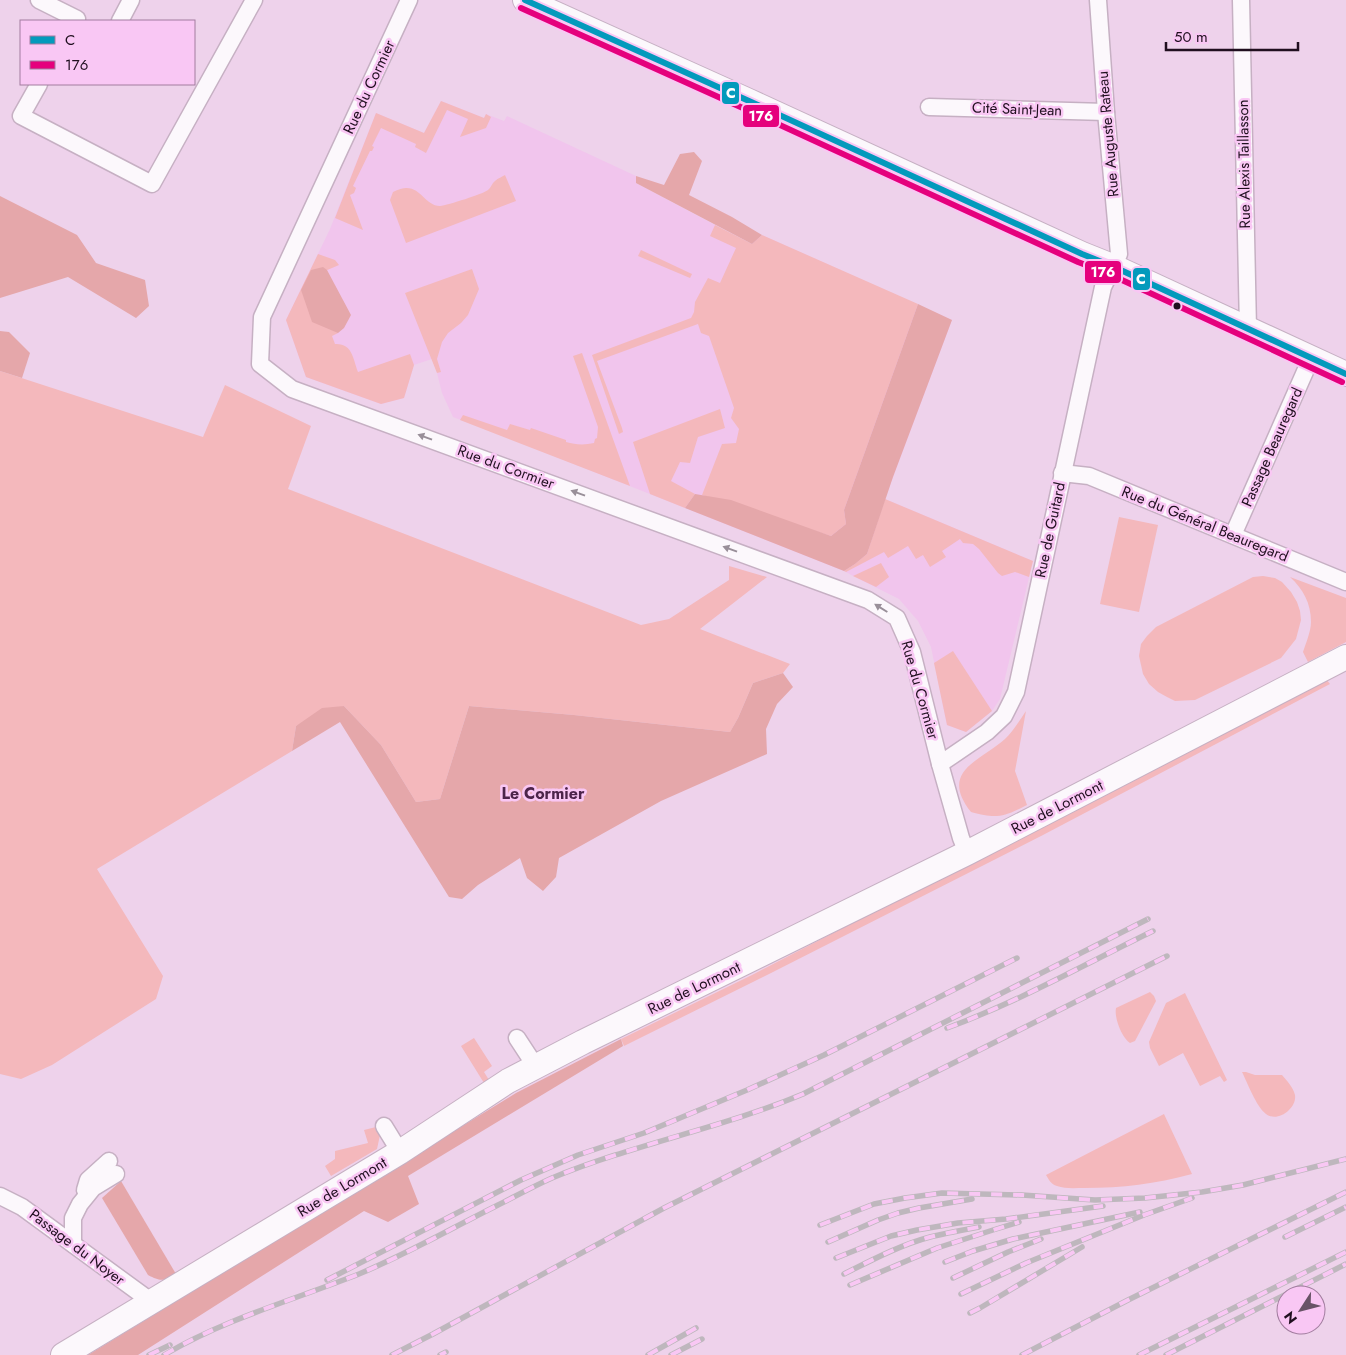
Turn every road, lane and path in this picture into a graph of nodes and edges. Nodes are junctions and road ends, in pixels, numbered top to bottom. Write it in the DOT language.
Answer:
graph roads {
  1 [pos="39,0"];
  2 [pos="132,0"];
  3 [pos="254,0"];
  4 [pos="409,0"];
  5 [pos="525,0"];
  6 [pos="1098,0"];
  7 [pos="1241,0"];
  8 [pos="76,20"];
  9 [pos="121,20"];
  10 [pos="38,85"];
  11 [pos="929,107"];
  12 [pos="1106,112"];
  13 [pos="1112,266"];
  14 [pos="1248,329"];
  15 [pos="1311,358"];
  16 [pos="1346,374"];
  17 [pos="1062,473"];
  18 [pos="1233,535"];
  19 [pos="1346,582"];
  20 [pos="1346,657"];
  21 [pos="940,764"];
  22 [pos="968,853"];
  23 [pos="517,1038"];
  24 [pos="536,1067"];
  25 [pos="384,1126"];
  26 [pos="400,1152"];
  27 [pos="112,1168"];
  28 [pos="0,1196"];
  29 [pos="73,1244"];
  30 [pos="152,1302"];
  31 [pos="64,1355"];
  1 -- 8 [label="street"];
  2 -- 9 [label="street"];
  3 -- 10 [label="street"];
  21 -- 4 [label="street, Rue du Cormier, one-way"];
  5 -- 13 [label="main road"];
  6 -- 12 [label="street, Rue Auguste Rateau"];
  7 -- 14 [label="street, Rue Alexis Taillasson"];
  11 -- 12 [label="street, Cité Saint-Jean"];
  12 -- 13 [label="street, Rue Auguste Rateau"];
  13 -- 14 [label="main road"];
  13 -- 17 [label="street, Rue de Guitard"];
  14 -- 15 [label="main road"];
  15 -- 16 [label="main road"];
  15 -- 18 [label="street, Passage Beauregard"];
  17 -- 18 [label="street, Rue du Général Beauregard"];
  17 -- 21 [label="street, Rue de Guitard"];
  18 -- 19 [label="street, Rue du Général Beauregard"];
  20 -- 22 [label="main road, Rue de Lormont"];
  21 -- 22 [label="street, Rue du Cormier"];
  22 -- 24 [label="main road, Rue de Lormont"];
  23 -- 24 [label="street"];
  24 -- 26 [label="main road, Rue de Lormont"];
  25 -- 26 [label="street"];
  26 -- 30 [label="main road, Rue de Lormont"];
  27 -- 29 [label="street"];
  28 -- 29 [label="street, Passage du Noyer"];
  29 -- 30 [label="street, Passage du Noyer"];
  30 -- 31 [label="main road, Rue de Lormont"];
}
